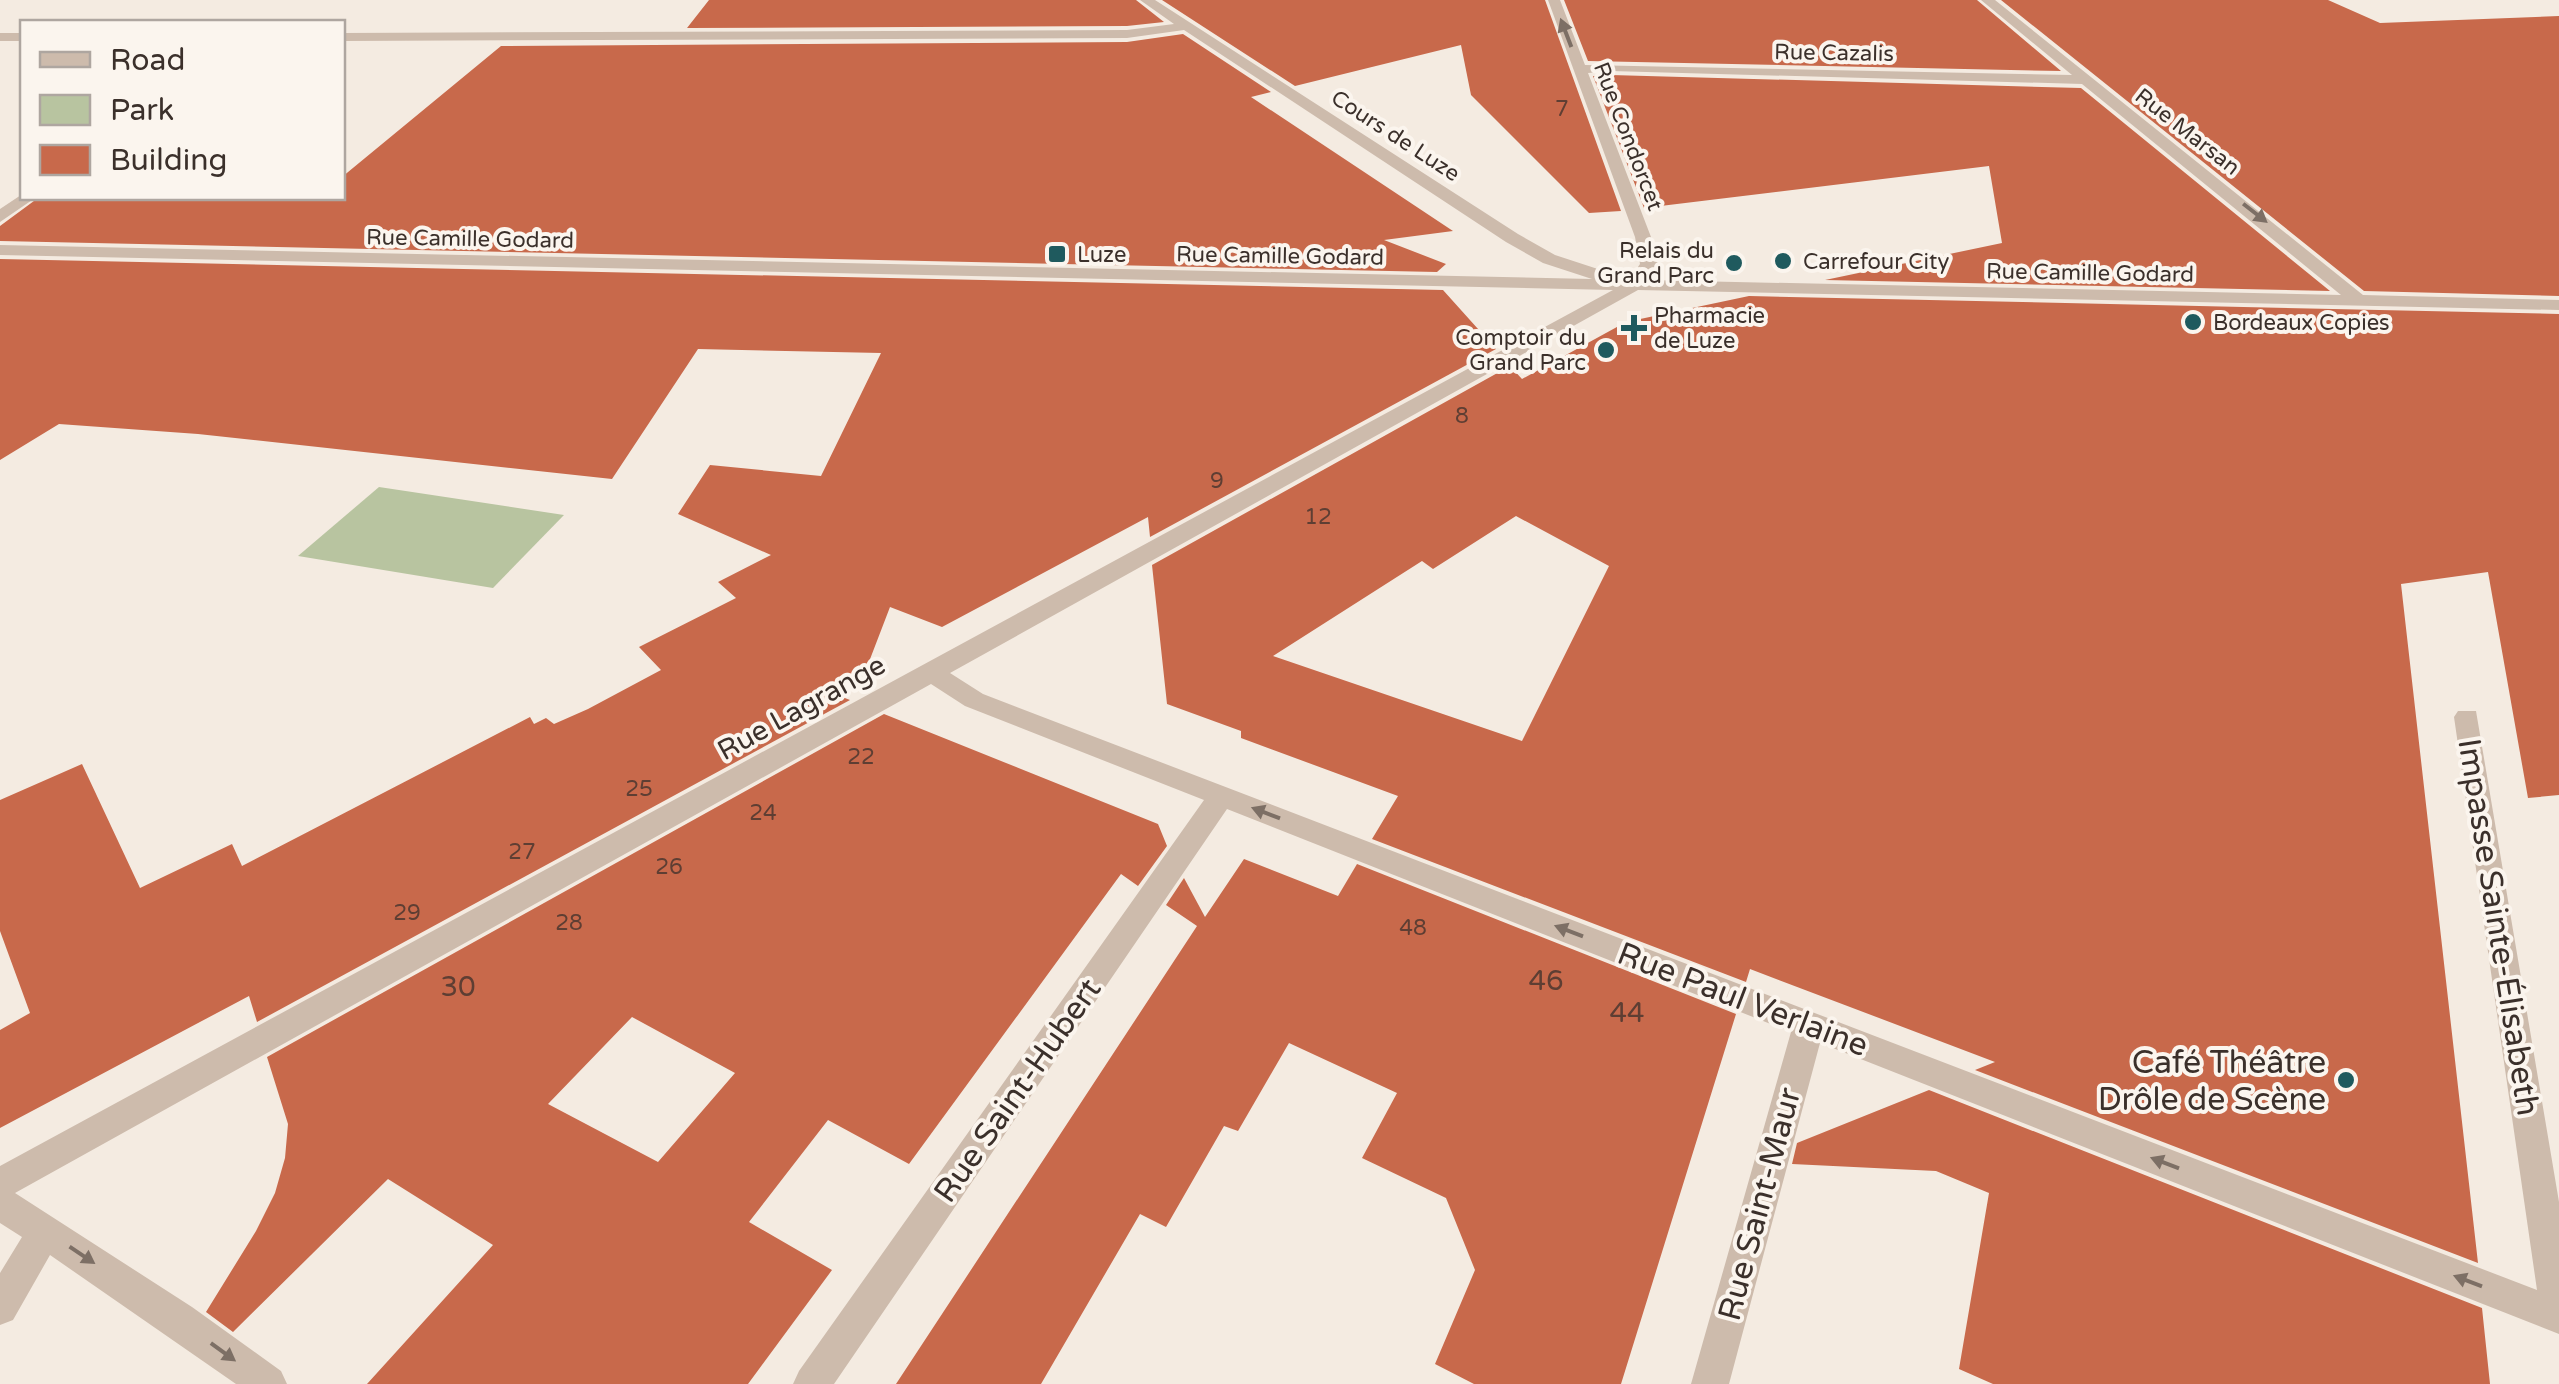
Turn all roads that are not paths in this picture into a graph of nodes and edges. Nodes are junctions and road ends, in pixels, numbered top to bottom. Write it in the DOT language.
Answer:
graph roads {
  1 [pos="1146,0"];
  2 [pos="1554,0"];
  3 [pos="1987,0"];
  4 [pos="1186,26"];
  5 [pos="345,37"];
  6 [pos="1580,70"];
  7 [pos="2086,80"];
  8 [pos="25,200"];
  9 [pos="0,217"];
  10 [pos="0,250"];
  11 [pos="1633,286"];
  12 [pos="2359,300"];
  13 [pos="2559,305"];
  14 [pos="933,672"];
  15 [pos="2467,718"];
  16 [pos="1222,796"];
  17 [pos="1809,1024"];
  18 [pos="0,1184"];
  19 [pos="0,1203"];
  20 [pos="45,1230"];
  21 [pos="0,1307"];
  22 [pos="2559,1315"];
  23 [pos="268,1384"];
  24 [pos="812,1384"];
  25 [pos="1710,1384"];
  1 -- 4 [label="street, Cours de Luze"];
  6 -- 2 [label="street, Rue Condorcet, one-way"];
  3 -- 7 [label="street, Rue Marsan"];
  4 -- 5 [label="street"];
  4 -- 11 [label="street, Cours de Luze"];
  6 -- 7 [label="street, Rue Cazalis"];
  6 -- 11 [label="street, Rue Condorcet"];
  7 -- 12 [label="street, Rue Marsan, one-way"];
  8 -- 9 [label="street"];
  10 -- 11 [label="street, Rue Camille Godard"];
  11 -- 12 [label="street, Rue Camille Godard"];
  11 -- 14 [label="street, Rue Lagrange"];
  12 -- 13 [label="street, Rue Camille Godard"];
  14 -- 16 [label="street, Rue Paul Verlaine"];
  14 -- 18 [label="street, Rue Lagrange"];
  15 -- 22 [label="street, Impasse Sainte-Élisabeth"];
  17 -- 16 [label="street, Rue Paul Verlaine, one-way"];
  16 -- 24 [label="street, Rue Saint-Hubert"];
  22 -- 17 [label="street, Rue Paul Verlaine, one-way"];
  17 -- 25 [label="street, Rue Saint-Maur"];
  19 -- 20 [label="street"];
  20 -- 21 [label="street"];
  20 -- 23 [label="street, one-way"];
}
